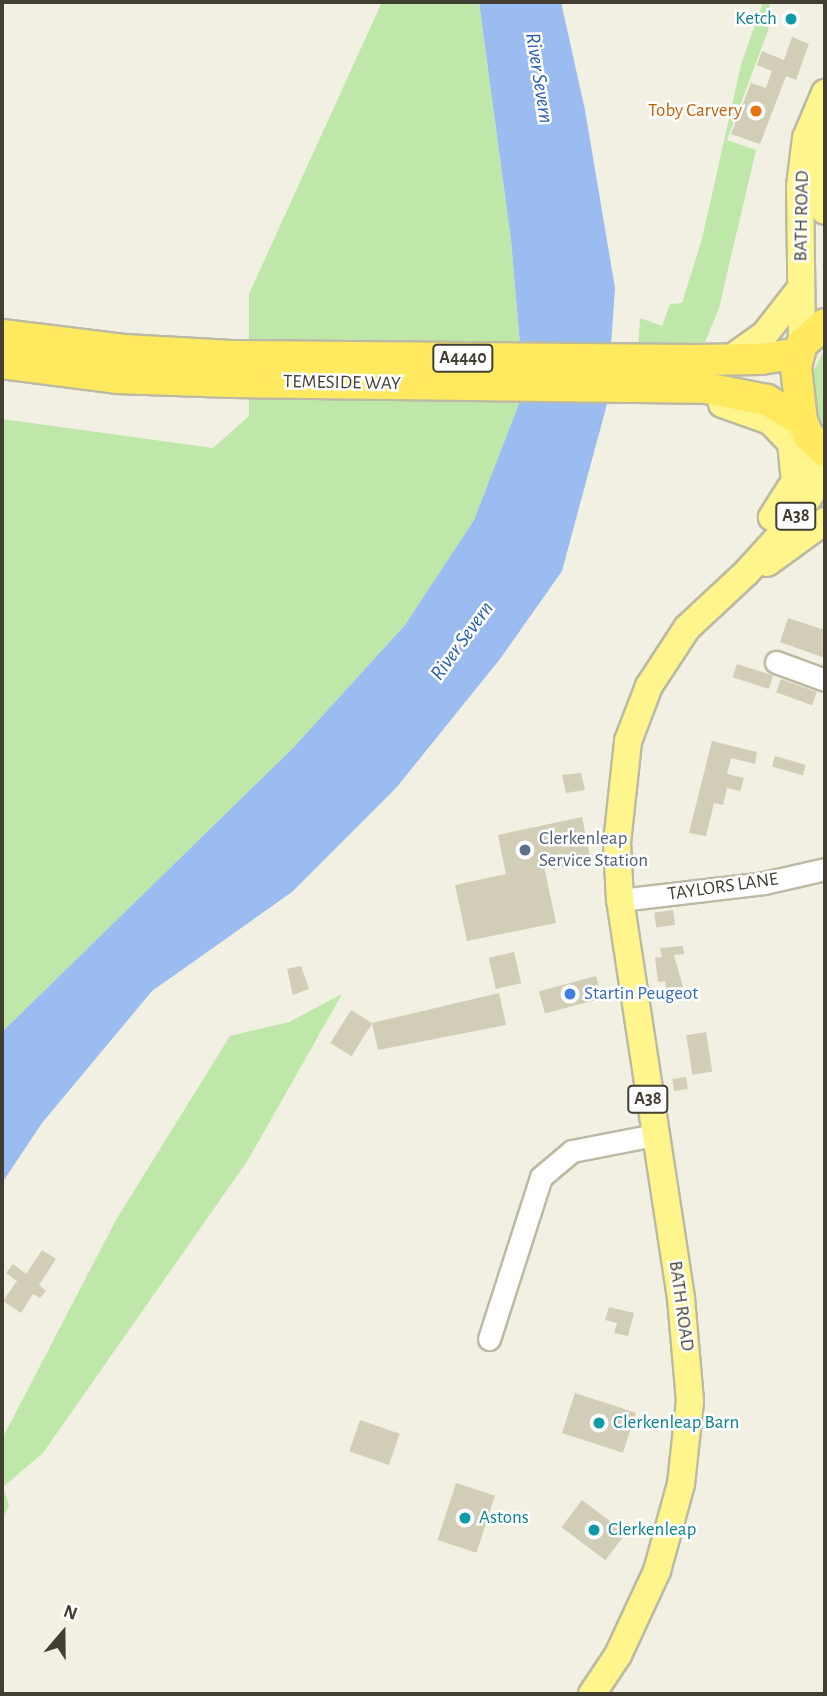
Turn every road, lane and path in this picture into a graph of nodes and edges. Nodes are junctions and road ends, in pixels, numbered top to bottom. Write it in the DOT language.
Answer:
graph roads {
  1 [pos="825,93"];
  2 [pos="825,131"];
  3 [pos="825,211"];
  4 [pos="801,288"];
  5 [pos="825,324"];
  6 [pos="2,335"];
  7 [pos="801,348"];
  8 [pos="730,359"];
  9 [pos="2,363"];
  10 [pos="232,369"];
  11 [pos="671,393"];
  12 [pos="802,421"];
  13 [pos="821,449"];
  14 [pos="825,521"];
  15 [pos="747,573"];
  16 [pos="776,662"];
  17 [pos="825,680"];
  18 [pos="825,869"];
  19 [pos="620,900"];
  20 [pos="654,1135"];
  21 [pos="489,1339"];
  22 [pos="592,1694"];
  1 -- 4 [label="main road, BATH ROAD"];
  2 -- 3 [label="main road, BATH ROAD"];
  4 -- 7 [label="main road, BATH ROAD"];
  4 -- 8 [label="main road"];
  5 -- 7 [label="highway"];
  6 -- 10 [label="highway, TEMESIDE WAY / A4440"];
  7 -- 8 [label="highway, TEMESIDE WAY / A4440"];
  7 -- 12 [label="highway"];
  8 -- 10 [label="highway, TEMESIDE WAY / A4440"];
  9 -- 10 [label="highway, TEMESIDE WAY / A4440"];
  10 -- 11 [label="highway, TEMESIDE WAY / A4440"];
  11 -- 12 [label="highway, TEMESIDE WAY / A4440"];
  11 -- 15 [label="main road"];
  12 -- 13 [label="highway"];
  13 -- 15 [label="main road, A38"];
  14 -- 15 [label="main road, A38"];
  15 -- 19 [label="main road, A38"];
  16 -- 17 [label="street"];
  18 -- 19 [label="street, TAYLORS LANE"];
  19 -- 20 [label="main road, BATH ROAD / A38"];
  20 -- 21 [label="street"];
  20 -- 22 [label="main road, BATH ROAD / A38"];
}
